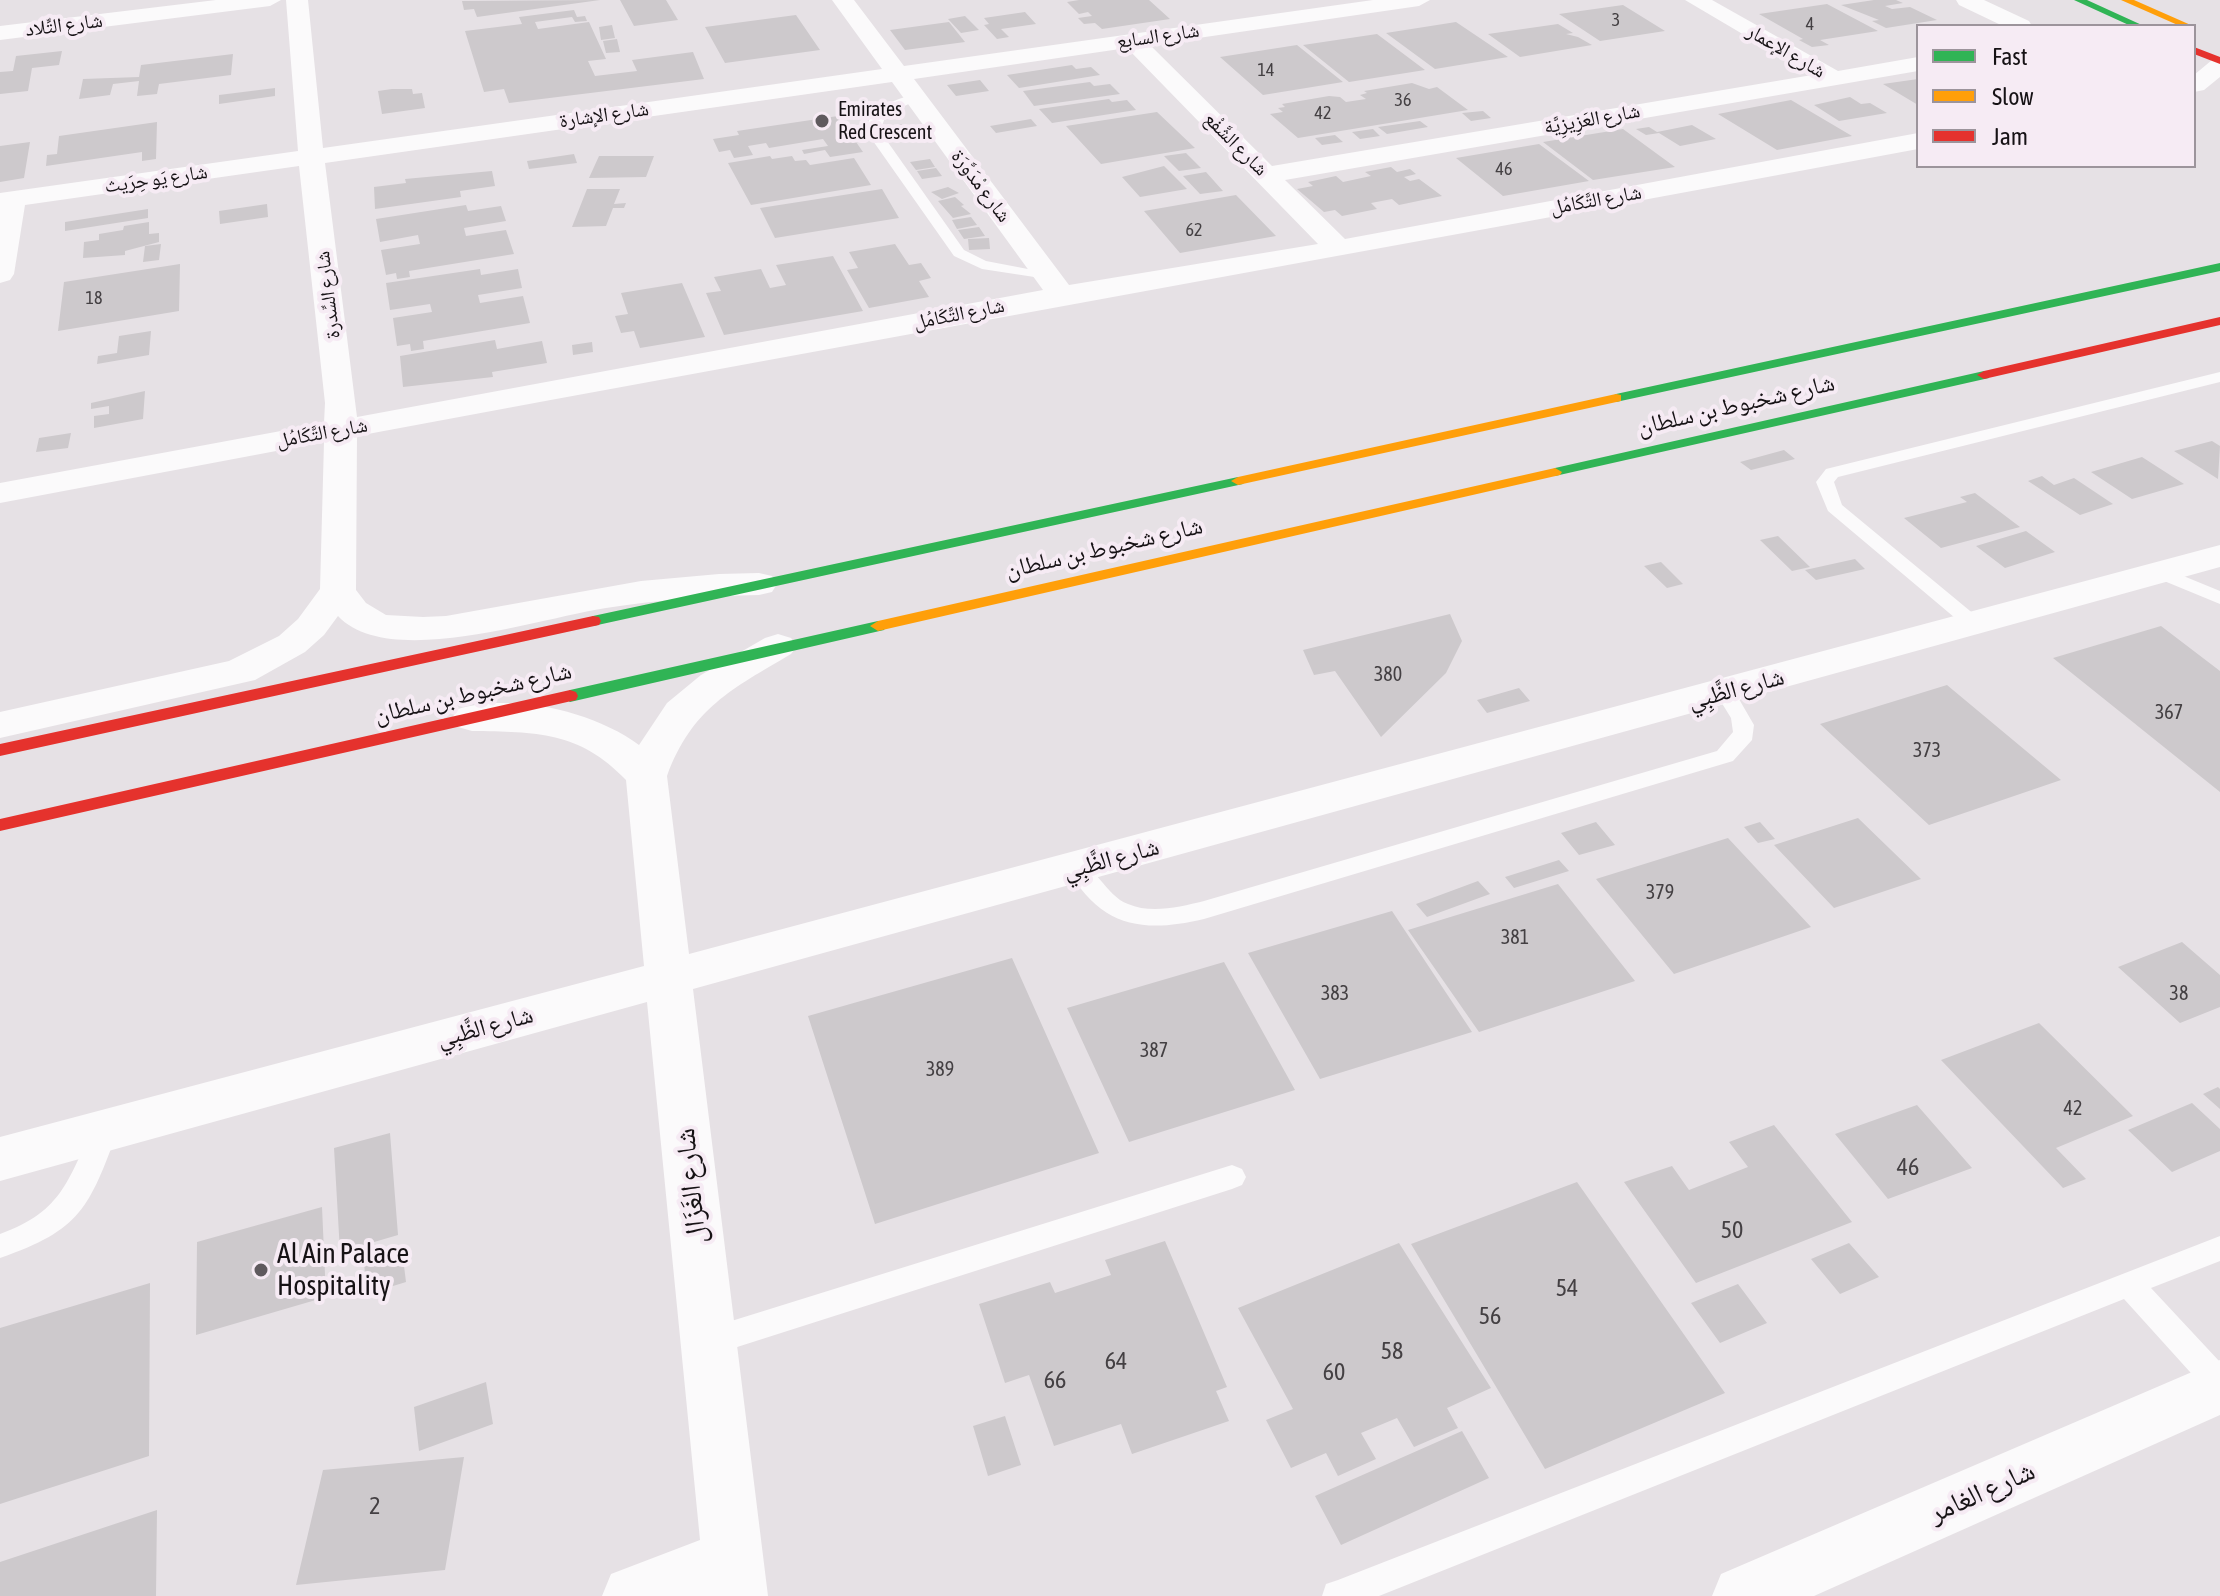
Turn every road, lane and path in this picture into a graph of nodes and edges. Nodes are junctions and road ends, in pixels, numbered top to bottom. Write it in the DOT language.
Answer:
graph roads {
  1 [pos="270,0"];
  2 [pos="297,0"];
  3 [pos="843,0"];
  4 [pos="1419,0"];
  5 [pos="1696,0"];
  6 [pos="1967,0"];
  7 [pos="2079,0"];
  8 [pos="2126,0"];
  9 [pos="2017,24"];
  10 [pos="2134,24"];
  11 [pos="2183,24"];
  12 [pos="0,33"];
  13 [pos="1132,40"];
  14 [pos="2196,51"];
  15 [pos="2220,63"];
  16 [pos="1916,64"];
  17 [pos="897,73"];
  18 [pos="1834,78"];
  19 [pos="2220,83"];
  20 [pos="2196,84"];
  21 [pos="2196,85"];
  22 [pos="915,98"];
  23 [pos="1916,141"];
  24 [pos="311,157"];
  25 [pos="1266,175"];
  26 [pos="6,200"];
  27 [pos="1339,249"];
  28 [pos="2220,257"];
  29 [pos="2220,267"];
  30 [pos="0,274"];
  31 [pos="1056,286"];
  32 [pos="2066,299"];
  33 [pos="2220,321"];
  34 [pos="2220,377"];
  35 [pos="342,429"];
  36 [pos="0,493"];
  37 [pos="2220,556"];
  38 [pos="2159,572"];
  39 [pos="759,584"];
  40 [pos="338,590"];
  41 [pos="2220,598"];
  42 [pos="1974,624"];
  43 [pos="778,646"];
  44 [pos="1725,692"];
  45 [pos="472,718"];
  46 [pos="0,725"];
  47 [pos="0,750"];
  48 [pos="646,776"];
  49 [pos="0,825"];
  50 [pos="1078,868"];
  51 [pos="669,978"];
  52 [pos="105,1130"];
  53 [pos="0,1159"];
  54 [pos="1232,1177"];
  55 [pos="0,1246"];
  56 [pos="2220,1248"];
  57 [pos="2129,1284"];
  58 [pos="708,1342"];
  59 [pos="2220,1385"];
  60 [pos="735,1577"];
  61 [pos="633,1596"];
  62 [pos="1338,1596"];
  63 [pos="1743,1596"];
  1 -- 12 [label="street, شارع التِّلاد"];
  2 -- 24 [label="street, شارع السِّدرة"];
  3 -- 17 [label="street, شارع مْدَوَّرَة"];
  4 -- 13 [label="street, شارع السابع"];
  5 -- 18 [label="street, شارع الإعمار"];
  6 -- 9 [label="street"];
  7 -- 10 [label="main road"];
  8 -- 11 [label="main road"];
  13 -- 17 [label="street, شارع السابع"];
  13 -- 25 [label="street, شارع الشَّفْع"];
  14 -- 15 [label="main road"];
  15 -- 20 [label="street"];
  16 -- 18 [label="street, شارع العَزِيزِيَّة"];
  17 -- 22 [label="street, شارع مْدَوَّرَة"];
  17 -- 24 [label="street, شارع الإشارة"];
  18 -- 25 [label="street, شارع العَزِيزِيَّة"];
  19 -- 21 [label="street"];
  22 -- 31 [label="street, شارع مْدَوَّرَة"];
  22 -- 31 [label="lane"];
  23 -- 27 [label="street, شارع التَّكَامُل"];
  24 -- 26 [label="street, شارع يَو حِرَيث"];
  24 -- 35 [label="street, شارع السِّدرة"];
  25 -- 27 [label="street, شارع الشَّفْع"];
  26 -- 30 [label="street"];
  27 -- 31 [label="street, شارع التَّكَامُل"];
  28 -- 32 [label="main road"];
  29 -- 32 [label="main road, شارع شخبوط بن سلطان"];
  31 -- 35 [label="street, شارع التَّكَامُل"];
  32 -- 39 [label="main road, شارع شخبوط بن سلطان"];
  33 -- 43 [label="main road, شارع شخبوط بن سلطان"];
  34 -- 42 [label="lane"];
  35 -- 36 [label="street, شارع التَّكَامُل"];
  35 -- 40 [label="street, شارع السِّدرة"];
  37 -- 38 [label="street, شارع الظَّبِي"];
  38 -- 41 [label="lane"];
  38 -- 42 [label="street, شارع الظَّبِي"];
  39 -- 40 [label="street"];
  39 -- 47 [label="main road, شارع شخبوط بن سلطان"];
  40 -- 46 [label="street"];
  42 -- 44 [label="street, شارع الظَّبِي"];
  43 -- 45 [label="main road, شارع شخبوط بن سلطان"];
  43 -- 48 [label="street, شارع الغَزَال"];
  44 -- 50 [label="street, شارع الظَّبِي"];
  44 -- 50 [label="lane"];
  45 -- 48 [label="street"];
  45 -- 49 [label="main road, شارع شخبوط بن سلطان"];
  48 -- 51 [label="street, شارع الغَزَال"];
  50 -- 51 [label="street, شارع الظَّبِي"];
  51 -- 52 [label="street, شارع الظَّبِي"];
  51 -- 58 [label="street, شارع الغَزَال"];
  52 -- 53 [label="street, شارع الظَّبِي"];
  52 -- 55 [label="lane"];
  54 -- 58 [label="lane"];
  56 -- 57 [label="lane"];
  57 -- 59 [label="lane"];
  57 -- 62 [label="lane"];
  58 -- 60 [label="street, شارع الغَزَال"];
  59 -- 63 [label="street, شارع الغامر"];
  60 -- 61 [label="street"];
}
